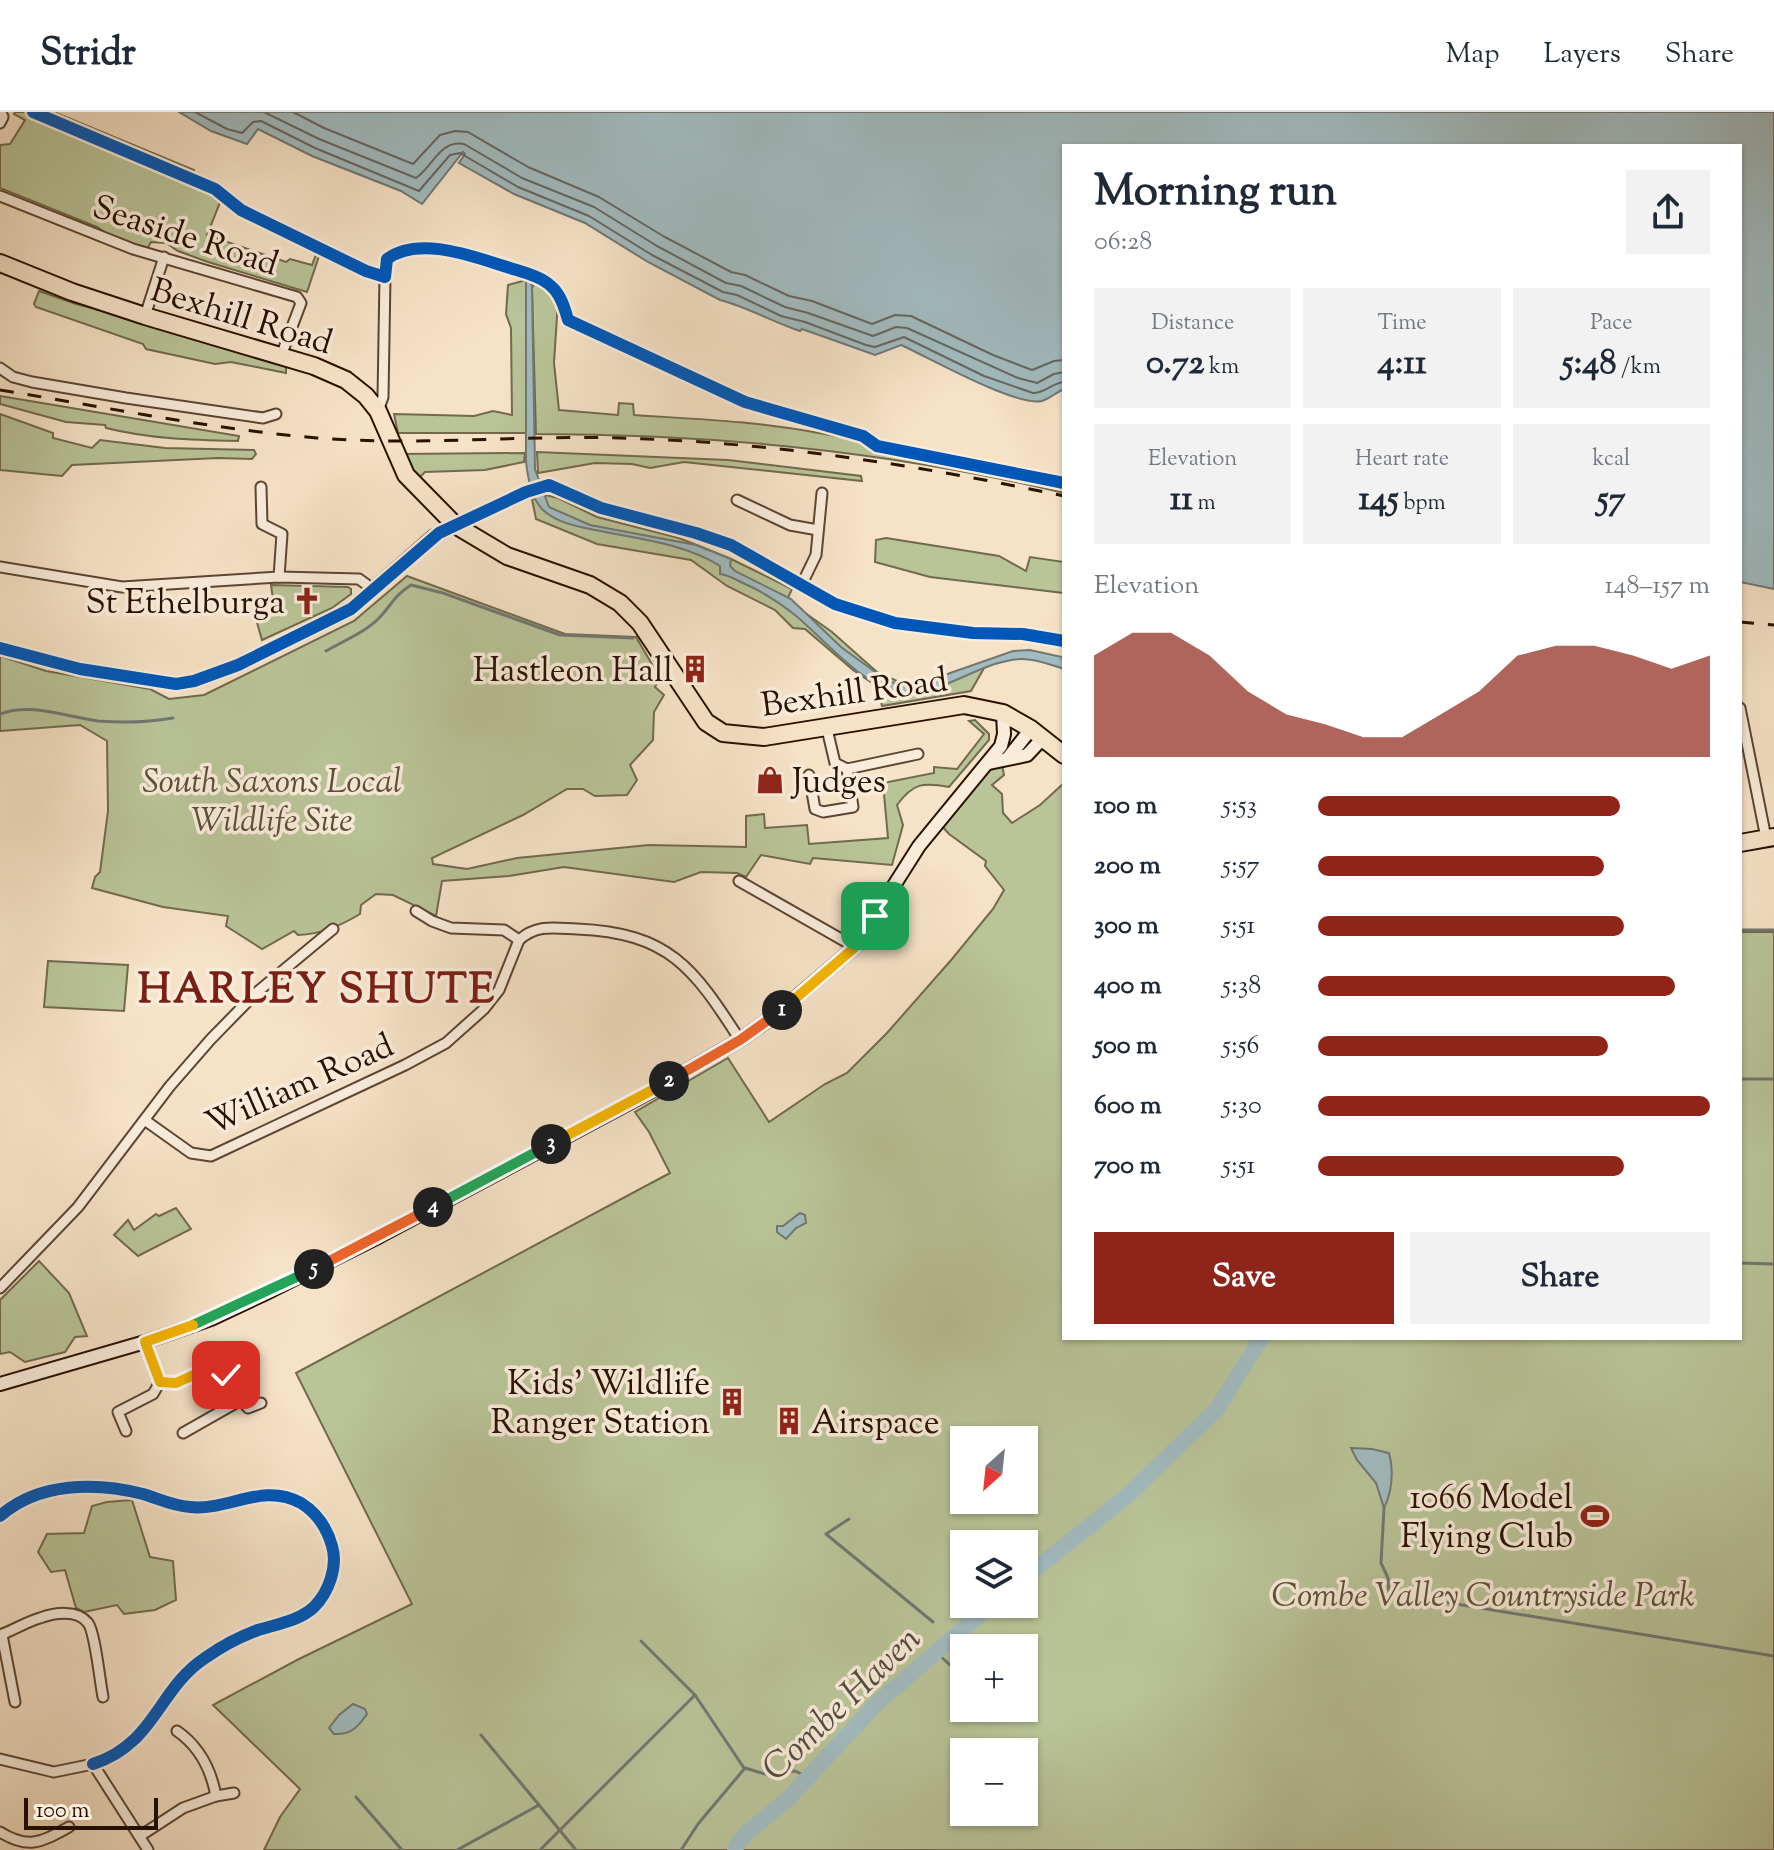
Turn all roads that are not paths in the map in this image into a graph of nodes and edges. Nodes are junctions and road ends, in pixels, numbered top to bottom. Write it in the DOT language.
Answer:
graph roads {
  1 [pos="0,196"];
  2 [pos="164,257"];
  3 [pos="0,263"];
  4 [pos="385,277"];
  5 [pos="145,316"];
  6 [pos="281,356"];
  7 [pos="0,368"];
  8 [pos="378,411"];
  9 [pos="276,414"];
  10 [pos="261,487"];
  11 [pos="822,493"];
  12 [pos="737,500"];
  13 [pos="455,525"];
  14 [pos="818,530"];
  15 [pos="0,567"];
  16 [pos="279,577"];
  17 [pos="801,586"];
  18 [pos="374,590"];
  19 [pos="1062,641"];
  20 [pos="0,648"];
  21 [pos="1003,713"];
  22 [pos="1742,717"];
  23 [pos="827,729"];
  24 [pos="1037,734"];
  25 [pos="1062,753"];
  26 [pos="918,754"];
  27 [pos="986,765"];
  28 [pos="847,769"];
  29 [pos="809,775"];
  30 [pos="1770,838"];
  31 [pos="1742,843"];
  32 [pos="739,881"];
  33 [pos="416,911"];
  34 [pos="333,929"];
  35 [pos="519,940"];
  36 [pos="855,947"];
  37 [pos="740,1040"];
  38 [pos="146,1121"];
  39 [pos="0,1288"];
  40 [pos="145,1342"];
  41 [pos="160,1382"];
  42 [pos="0,1384"];
  43 [pos="241,1400"];
  44 [pos="261,1403"];
  45 [pos="126,1431"];
  46 [pos="183,1433"];
  47 [pos="0,1516"];
  48 [pos="1,1635"];
  49 [pos="103,1697"];
  50 [pos="15,1702"];
  51 [pos="177,1731"];
  52 [pos="0,1759"];
  53 [pos="93,1764"];
  54 [pos="234,1793"];
  55 [pos="216,1796"];
  56 [pos="69,1827"];
  57 [pos="0,1832"];
  58 [pos="140,1836"];
  59 [pos="41,1846"];
  60 [pos="148,1850"];
  1 -- 2 [label="street, Seaside Road"];
  2 -- 5 [label="street"];
  2 -- 6 [label="street, Seaside Road"];
  3 -- 5 [label="highway, Bexhill Road"];
  4 -- 8 [label="street"];
  5 -- 6 [label="highway, Bexhill Road"];
  6 -- 8 [label="highway, Bexhill Road"];
  7 -- 9 [label="street"];
  8 -- 13 [label="highway, Bexhill Road"];
  10 -- 16 [label="street"];
  11 -- 14 [label="street"];
  12 -- 14 [label="street"];
  13 -- 17 [label="street"];
  13 -- 18 [label="main road"];
  13 -- 23 [label="highway, Bexhill Road"];
  14 -- 17 [label="street"];
  15 -- 16 [label="street"];
  16 -- 18 [label="street"];
  17 -- 19 [label="street"];
  18 -- 20 [label="main road"];
  21 -- 23 [label="highway, Bexhill Road"];
  21 -- 24 [label="highway, Bexhill Road"];
  21 -- 27 [label="main road"];
  22 -- 30 [label="street"];
  23 -- 28 [label="street"];
  24 -- 25 [label="highway, Bexhill Road"];
  24 -- 27 [label="main road"];
  26 -- 28 [label="street"];
  27 -- 36 [label="main road"];
  28 -- 29 [label="street"];
  30 -- 31 [label="highway"];
  32 -- 36 [label="street"];
  33 -- 35 [label="street"];
  34 -- 38 [label="street"];
  35 -- 37 [label="street"];
  35 -- 38 [label="street, William Road"];
  36 -- 37 [label="main road"];
  37 -- 40 [label="main road"];
  38 -- 39 [label="street"];
  40 -- 41 [label="street"];
  40 -- 42 [label="main road"];
  41 -- 43 [label="street"];
  41 -- 45 [label="street"];
  43 -- 44 [label="street"];
  43 -- 46 [label="street"];
  47 -- 53 [label="street"];
  48 -- 49 [label="street"];
  48 -- 50 [label="street"];
  51 -- 55 [label="street"];
  52 -- 53 [label="street"];
  53 -- 58 [label="street"];
  54 -- 55 [label="street"];
  55 -- 58 [label="street"];
  56 -- 59 [label="street"];
  57 -- 59 [label="street"];
  58 -- 60 [label="street"];
}
